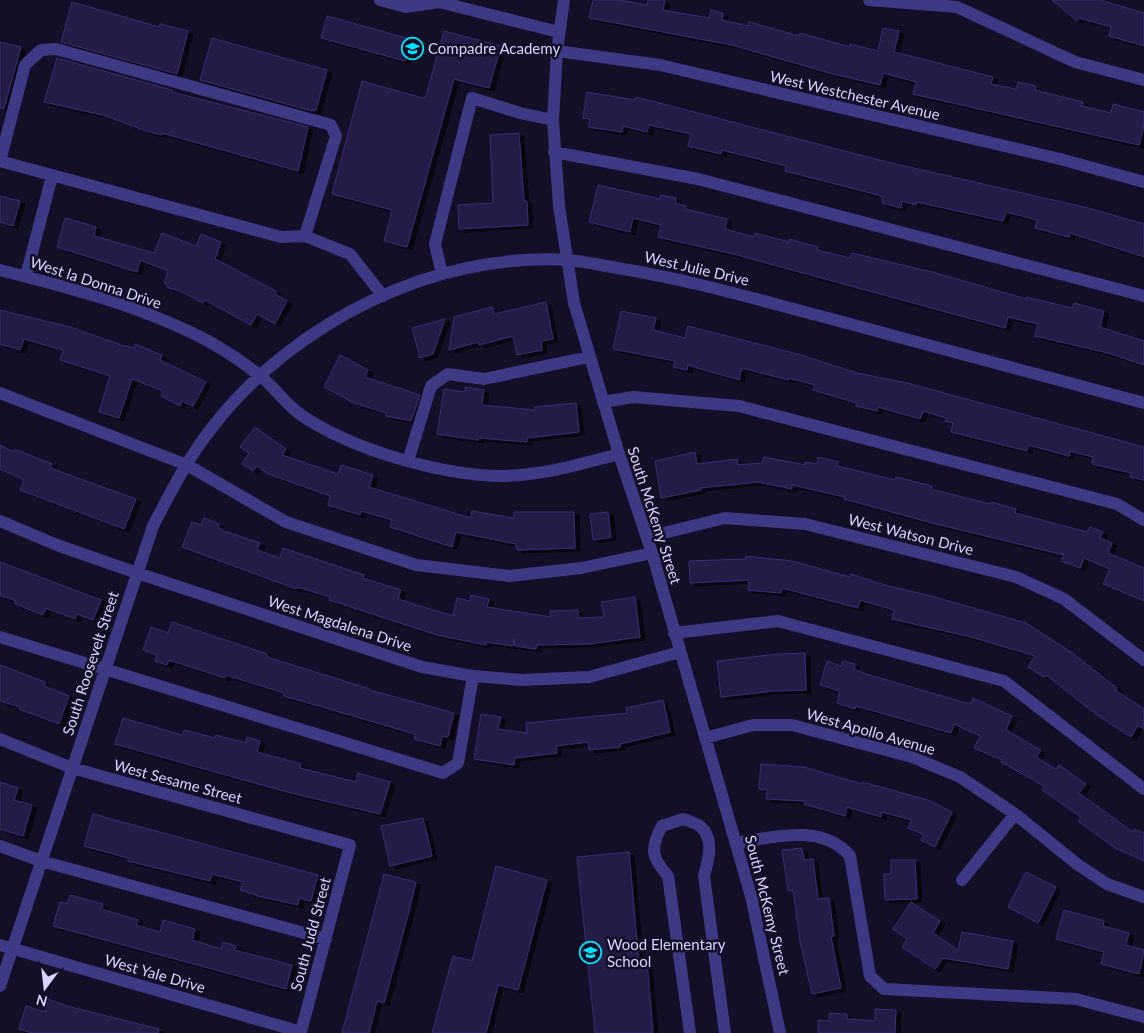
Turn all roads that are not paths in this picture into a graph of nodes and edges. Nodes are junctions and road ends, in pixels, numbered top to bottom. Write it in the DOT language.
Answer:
graph roads {
  1 [pos="380,0"];
  2 [pos="564,0"];
  3 [pos="869,0"];
  4 [pos="407,4"];
  5 [pos="560,32"];
  6 [pos="557,51"];
  7 [pos="1144,80"];
  8 [pos="553,120"];
  9 [pos="554,152"];
  10 [pos="0,161"];
  11 [pos="52,176"];
  12 [pos="1144,182"];
  13 [pos="305,236"];
  14 [pos="566,260"];
  15 [pos="0,270"];
  16 [pos="442,274"];
  17 [pos="26,276"];
  18 [pos="382,296"];
  19 [pos="1144,296"];
  20 [pos="589,357"];
  21 [pos="260,376"];
  22 [pos="0,393"];
  23 [pos="603,402"];
  24 [pos="1144,403"];
  25 [pos="619,454"];
  26 [pos="408,461"];
  27 [pos="186,466"];
  28 [pos="1144,520"];
  29 [pos="0,521"];
  30 [pos="647,537"];
  31 [pos="652,553"];
  32 [pos="137,573"];
  33 [pos="674,633"];
  34 [pos="0,637"];
  35 [pos="680,652"];
  36 [pos="1144,660"];
  37 [pos="105,671"];
  38 [pos="473,676"];
  39 [pos="706,738"];
  40 [pos="0,739"];
  41 [pos="72,768"];
  42 [pos="1144,790"];
  43 [pos="1015,814"];
  44 [pos="736,843"];
  45 [pos="350,845"];
  46 [pos="0,846"];
  47 [pos="41,861"];
  48 [pos="962,880"];
  49 [pos="1144,898"];
  50 [pos="326,939"];
  51 [pos="6,947"];
  52 [pos="0,986"];
  53 [pos="1144,1017"];
  54 [pos="301,1032"];
  55 [pos="690,1033"];
  56 [pos="725,1033"];
  57 [pos="780,1033"];
  1 -- 4 [label="street"];
  2 -- 5 [label="street, South McKemy Street"];
  3 -- 7 [label="street"];
  4 -- 5 [label="street"];
  5 -- 6 [label="street, South McKemy Street"];
  6 -- 8 [label="street, South McKemy Street"];
  6 -- 12 [label="street, West Westchester Avenue"];
  8 -- 9 [label="street, South McKemy Street"];
  8 -- 16 [label="street"];
  9 -- 14 [label="street, South McKemy Street"];
  9 -- 19 [label="street"];
  10 -- 11 [label="street"];
  10 -- 13 [label="street"];
  11 -- 13 [label="street"];
  11 -- 17 [label="street"];
  13 -- 18 [label="street"];
  14 -- 16 [label="street, West Julie Drive"];
  14 -- 20 [label="street, South McKemy Street"];
  14 -- 24 [label="street, West Julie Drive"];
  15 -- 17 [label="street, West la Donna Drive"];
  16 -- 18 [label="street, West Julie Drive"];
  17 -- 21 [label="street, West la Donna Drive"];
  18 -- 21 [label="street, West Julie Drive"];
  20 -- 23 [label="street, South McKemy Street"];
  20 -- 26 [label="street"];
  21 -- 26 [label="street, West la Donna Drive"];
  21 -- 27 [label="street, South Roosevelt Street"];
  22 -- 27 [label="street"];
  23 -- 25 [label="street, South McKemy Street"];
  23 -- 28 [label="street"];
  25 -- 26 [label="street, West la Donna Drive"];
  25 -- 30 [label="street, South McKemy Street"];
  27 -- 31 [label="street"];
  27 -- 32 [label="street, South Roosevelt Street"];
  29 -- 32 [label="street, West Magdalena Drive"];
  30 -- 31 [label="street, South McKemy Street"];
  30 -- 36 [label="street, West Watson Drive"];
  31 -- 33 [label="street, South McKemy Street"];
  32 -- 37 [label="street, South Roosevelt Street"];
  32 -- 38 [label="street, West Magdalena Drive"];
  33 -- 35 [label="street, South McKemy Street"];
  33 -- 42 [label="street"];
  34 -- 37 [label="street"];
  35 -- 38 [label="street, West Magdalena Drive"];
  35 -- 39 [label="street, South McKemy Street"];
  37 -- 38 [label="street"];
  37 -- 41 [label="street, South Roosevelt Street"];
  39 -- 43 [label="street, West Apollo Avenue"];
  39 -- 44 [label="street, South McKemy Street"];
  40 -- 41 [label="street, West Sesame Street"];
  41 -- 45 [label="street, West Sesame Street"];
  41 -- 47 [label="street, South Roosevelt Street"];
  43 -- 48 [label="street"];
  43 -- 49 [label="street, West Apollo Avenue"];
  44 -- 53 [label="street"];
  44 -- 57 [label="street, South McKemy Street"];
  45 -- 50 [label="street, South Judd Street"];
  46 -- 47 [label="street"];
  47 -- 50 [label="street"];
  47 -- 51 [label="street, South Roosevelt Street"];
  50 -- 54 [label="street, South Judd Street"];
  51 -- 52 [label="street, South Roosevelt Street"];
  51 -- 54 [label="street, West Yale Drive"];
  55 -- 56 [label="street"];
}
